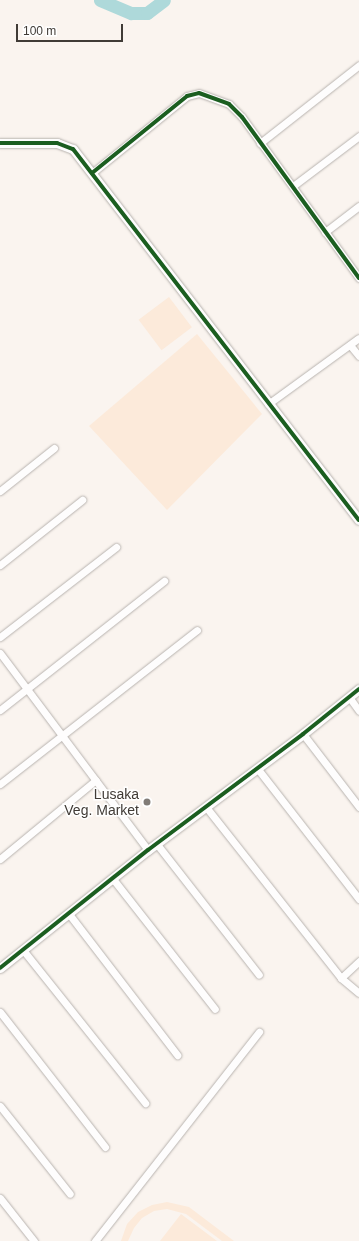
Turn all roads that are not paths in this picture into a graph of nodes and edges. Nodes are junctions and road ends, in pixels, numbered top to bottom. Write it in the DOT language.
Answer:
graph roads {
  1 [pos="359,65"];
  2 [pos="359,136"];
  3 [pos="260,142"];
  4 [pos="0,143"];
  5 [pos="92,173"];
  6 [pos="293,186"];
  7 [pos="359,206"];
  8 [pos="325,232"];
  9 [pos="358,275"];
  10 [pos="359,338"];
  11 [pos="350,345"];
  12 [pos="359,356"];
  13 [pos="268,404"];
  14 [pos="54,448"];
  15 [pos="0,490"];
  16 [pos="82,500"];
  17 [pos="359,520"];
  18 [pos="116,547"];
  19 [pos="0,565"];
  20 [pos="164,581"];
  21 [pos="197,630"];
  22 [pos="0,637"];
  23 [pos="0,653"];
  24 [pos="28,689"];
  25 [pos="359,689"];
  26 [pos="349,697"];
  27 [pos="0,710"];
  28 [pos="359,711"];
  29 [pos="62,734"];
  30 [pos="303,734"];
  31 [pos="258,768"];
  32 [pos="96,780"];
  33 [pos="0,784"];
  34 [pos="206,807"];
  35 [pos="359,807"];
  36 [pos="156,843"];
  37 [pos="148,850"];
  38 [pos="0,859"];
  39 [pos="113,879"];
  40 [pos="359,899"];
  41 [pos="69,914"];
  42 [pos="23,950"];
  43 [pos="359,961"];
  44 [pos="0,968"];
  45 [pos="259,975"];
  46 [pos="341,978"];
  47 [pos="359,993"];
  48 [pos="215,1009"];
  49 [pos="0,1012"];
  50 [pos="259,1032"];
  51 [pos="177,1055"];
  52 [pos="145,1103"];
  53 [pos="0,1106"];
  54 [pos="105,1147"];
  55 [pos="70,1194"];
  56 [pos="0,1198"];
  57 [pos="34,1241"];
  58 [pos="95,1241"];
  1 -- 3 [label="street"];
  2 -- 6 [label="street"];
  3 -- 5 [label="street"];
  3 -- 6 [label="street"];
  4 -- 5 [label="street"];
  5 -- 13 [label="street"];
  6 -- 8 [label="street"];
  7 -- 8 [label="street"];
  8 -- 9 [label="street"];
  10 -- 11 [label="street"];
  11 -- 12 [label="street"];
  11 -- 13 [label="street"];
  13 -- 17 [label="street"];
  14 -- 15 [label="street"];
  16 -- 19 [label="street"];
  18 -- 22 [label="street"];
  20 -- 24 [label="street"];
  21 -- 29 [label="street"];
  23 -- 24 [label="street"];
  24 -- 27 [label="street"];
  24 -- 29 [label="street"];
  25 -- 26 [label="street"];
  26 -- 28 [label="street"];
  26 -- 30 [label="street"];
  29 -- 32 [label="street"];
  29 -- 33 [label="street"];
  30 -- 31 [label="street"];
  30 -- 35 [label="street"];
  31 -- 34 [label="street"];
  31 -- 40 [label="street"];
  32 -- 37 [label="street"];
  32 -- 38 [label="street"];
  34 -- 36 [label="street"];
  34 -- 46 [label="street"];
  36 -- 37 [label="street"];
  36 -- 45 [label="street"];
  37 -- 39 [label="street"];
  39 -- 41 [label="street"];
  39 -- 48 [label="street"];
  41 -- 42 [label="street"];
  41 -- 51 [label="street"];
  42 -- 44 [label="street"];
  42 -- 52 [label="street"];
  43 -- 46 [label="street"];
  46 -- 47 [label="street"];
  49 -- 54 [label="street"];
  50 -- 58 [label="street"];
  53 -- 55 [label="street"];
  56 -- 57 [label="street"];
}
